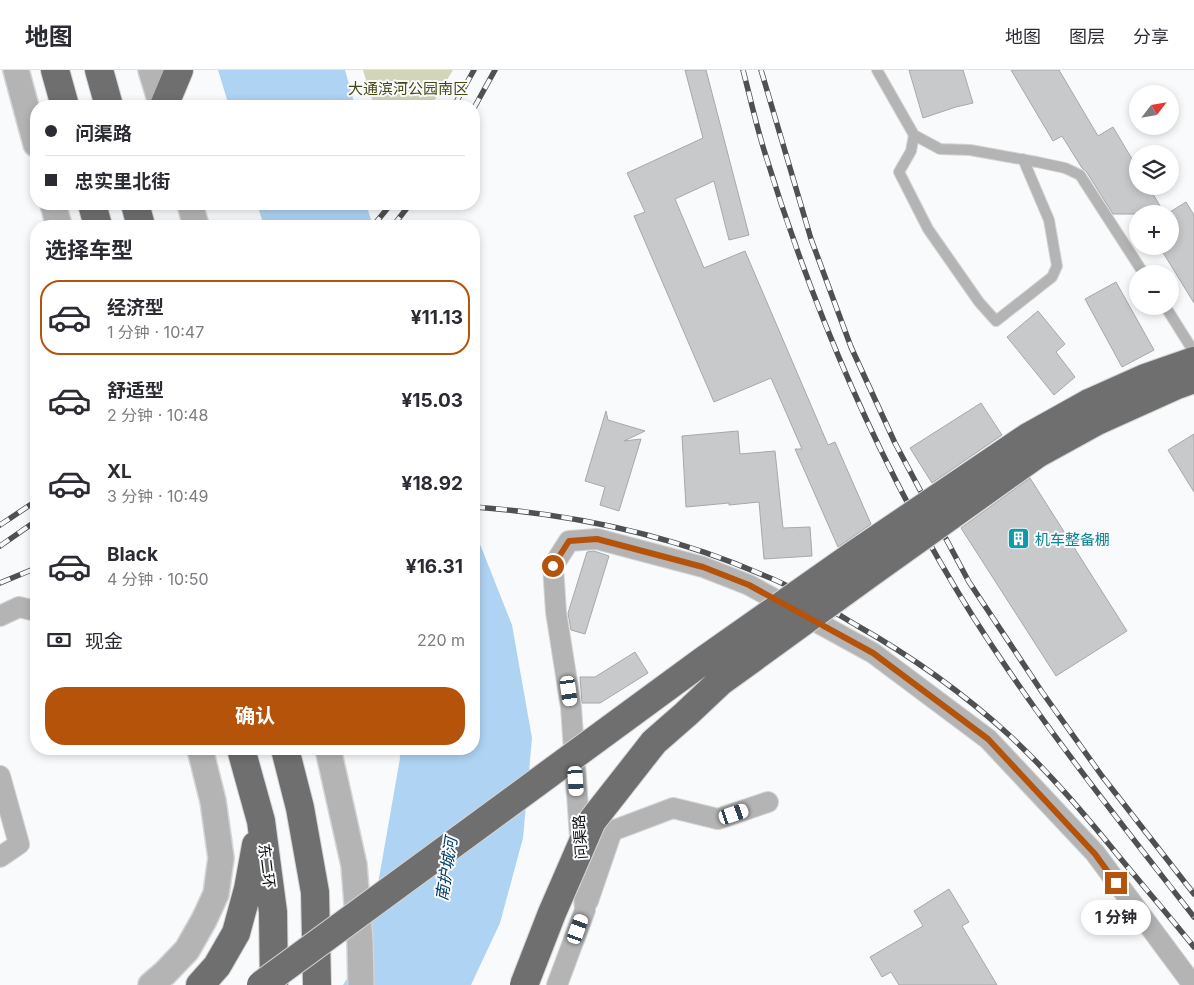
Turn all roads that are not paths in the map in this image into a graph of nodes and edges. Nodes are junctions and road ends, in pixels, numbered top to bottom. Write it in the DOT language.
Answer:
graph roads {
  1 [pos="16,70"];
  2 [pos="55,70"];
  3 [pos="99,70"];
  4 [pos="151,70"];
  5 [pos="179,70"];
  6 [pos="878,70"];
  7 [pos="63,100"];
  8 [pos="107,100"];
  9 [pos="161,100"];
  10 [pos="166,100"];
  11 [pos="30,122"];
  12 [pos="914,136"];
  13 [pos="1022,159"];
  14 [pos="1138,265"];
  15 [pos="1171,315"];
  16 [pos="1194,352"];
  17 [pos="1194,360"];
  18 [pos="1194,380"];
  19 [pos="30,610"];
  20 [pos="0,616"];
  21 [pos="202,755"];
  22 [pos="243,755"];
  23 [pos="287,755"];
  24 [pos="329,755"];
  25 [pos="0,776"];
  26 [pos="768,802"];
  27 [pos="261,821"];
  28 [pos="0,857"];
  29 [pos="585,910"];
  30 [pos="151,985"];
  31 [pos="200,985"];
  32 [pos="261,985"];
  33 [pos="274,985"];
  34 [pos="317,985"];
  35 [pos="361,985"];
  36 [pos="524,985"];
  37 [pos="557,985"];
  38 [pos="1193,985"];
  1 -- 11 [label="street"];
  2 -- 7 [label="highway"];
  3 -- 8 [label="highway"];
  4 -- 9 [label="street"];
  5 -- 10 [label="highway"];
  6 -- 12 [label="lane"];
  12 -- 13 [label="lane"];
  12 -- 13 [label="lane"];
  13 -- 14 [label="lane"];
  15 -- 16 [label="lane"];
  17 -- 32 [label="highway, bridge"];
  18 -- 36 [label="highway, bridge"];
  19 -- 20 [label="street"];
  21 -- 30 [label="street"];
  22 -- 27 [label="highway, 东二环"];
  23 -- 34 [label="highway"];
  24 -- 35 [label="street"];
  25 -- 28 [label="street"];
  26 -- 29 [label="street"];
  27 -- 31 [label="highway"];
  27 -- 33 [label="highway, 东二环"];
  29 -- 37 [label="street, 问渠路"];
  29 -- 38 [label="street, 问渠路"];
}
